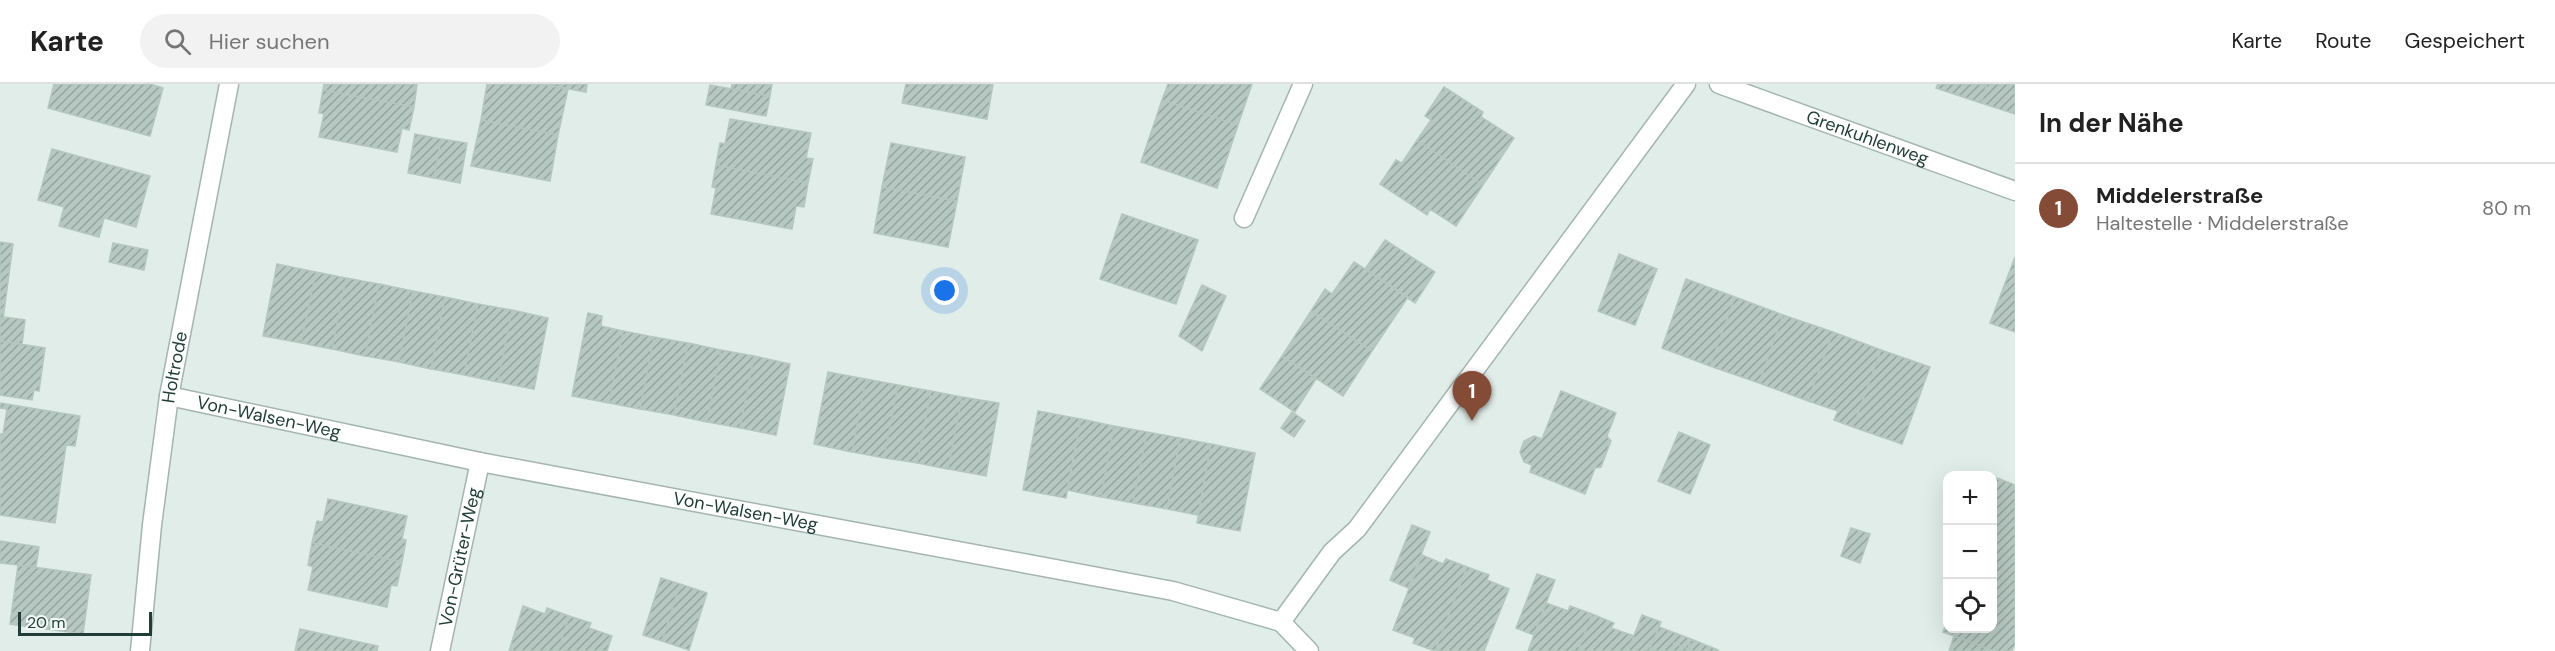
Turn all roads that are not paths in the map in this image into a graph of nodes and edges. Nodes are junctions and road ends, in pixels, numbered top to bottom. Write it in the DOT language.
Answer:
graph roads {
  1 [pos="229,84"];
  2 [pos="1303,84"];
  3 [pos="1686,84"];
  4 [pos="1719,84"];
  5 [pos="2015,191"];
  6 [pos="1244,218"];
  7 [pos="169,396"];
  8 [pos="480,462"];
  9 [pos="1281,622"];
  10 [pos="140,651"];
  11 [pos="440,651"];
  12 [pos="1309,651"];
  1 -- 7 [label="street, Holtrode"];
  2 -- 6 [label="street"];
  3 -- 9 [label="street"];
  4 -- 5 [label="street, Grenkuhlenweg"];
  7 -- 8 [label="street, Von-Walsen-Weg"];
  7 -- 10 [label="street, Holtrode"];
  8 -- 9 [label="street, Von-Walsen-Weg"];
  8 -- 11 [label="street, Von-Grüter-Weg"];
  9 -- 12 [label="street, Von-Walsen-Weg"];
}
